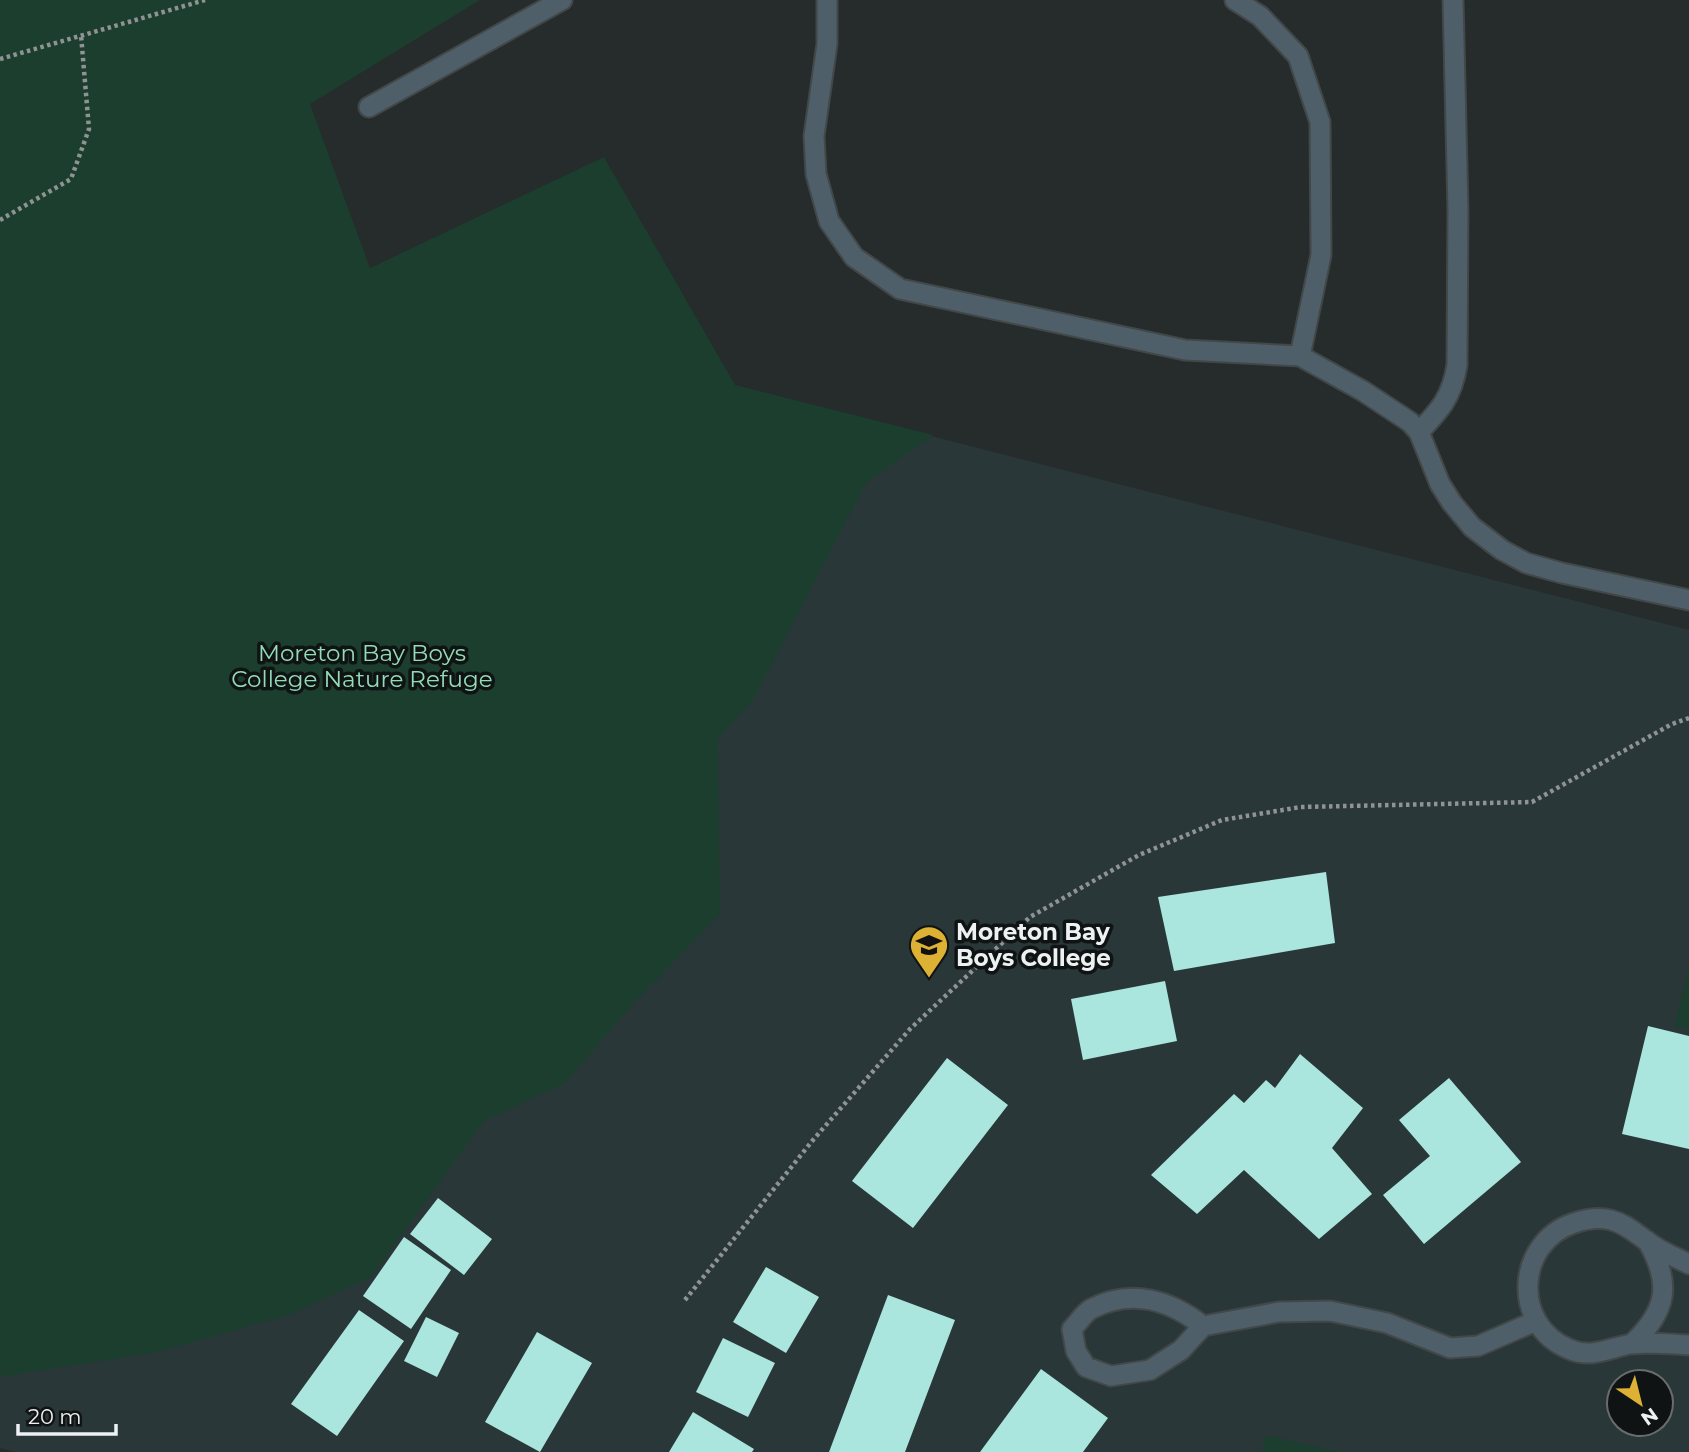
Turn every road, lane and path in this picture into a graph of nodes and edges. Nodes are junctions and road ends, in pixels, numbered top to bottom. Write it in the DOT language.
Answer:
graph roads {
  1 [pos="205,0"];
  2 [pos="562,0"];
  3 [pos="827,0"];
  4 [pos="1235,0"];
  5 [pos="1453,0"];
  6 [pos="80,35"];
  7 [pos="0,59"];
  8 [pos="369,107"];
  9 [pos="0,220"];
  10 [pos="1300,356"];
  11 [pos="1419,432"];
  12 [pos="1689,600"];
  13 [pos="1689,718"];
  14 [pos="1648,1242"];
  15 [pos="1689,1264"];
  16 [pos="684,1300"];
  17 [pos="1536,1321"];
  18 [pos="1203,1326"];
  19 [pos="1632,1344"];
  20 [pos="1689,1345"];
  1 -- 6 [label="path"];
  2 -- 8 [label="lane"];
  3 -- 10 [label="lane"];
  4 -- 10 [label="lane"];
  5 -- 11 [label="lane"];
  6 -- 7 [label="path"];
  6 -- 9 [label="path"];
  10 -- 11 [label="lane"];
  11 -- 12 [label="lane"];
  13 -- 16 [label="path"];
  14 -- 15 [label="lane"];
  14 -- 17 [label="lane"];
  14 -- 19 [label="lane"];
  17 -- 18 [label="lane"];
  17 -- 19 [label="lane"];
  18 -- 18 [label="lane"];
  19 -- 20 [label="lane"];
}
